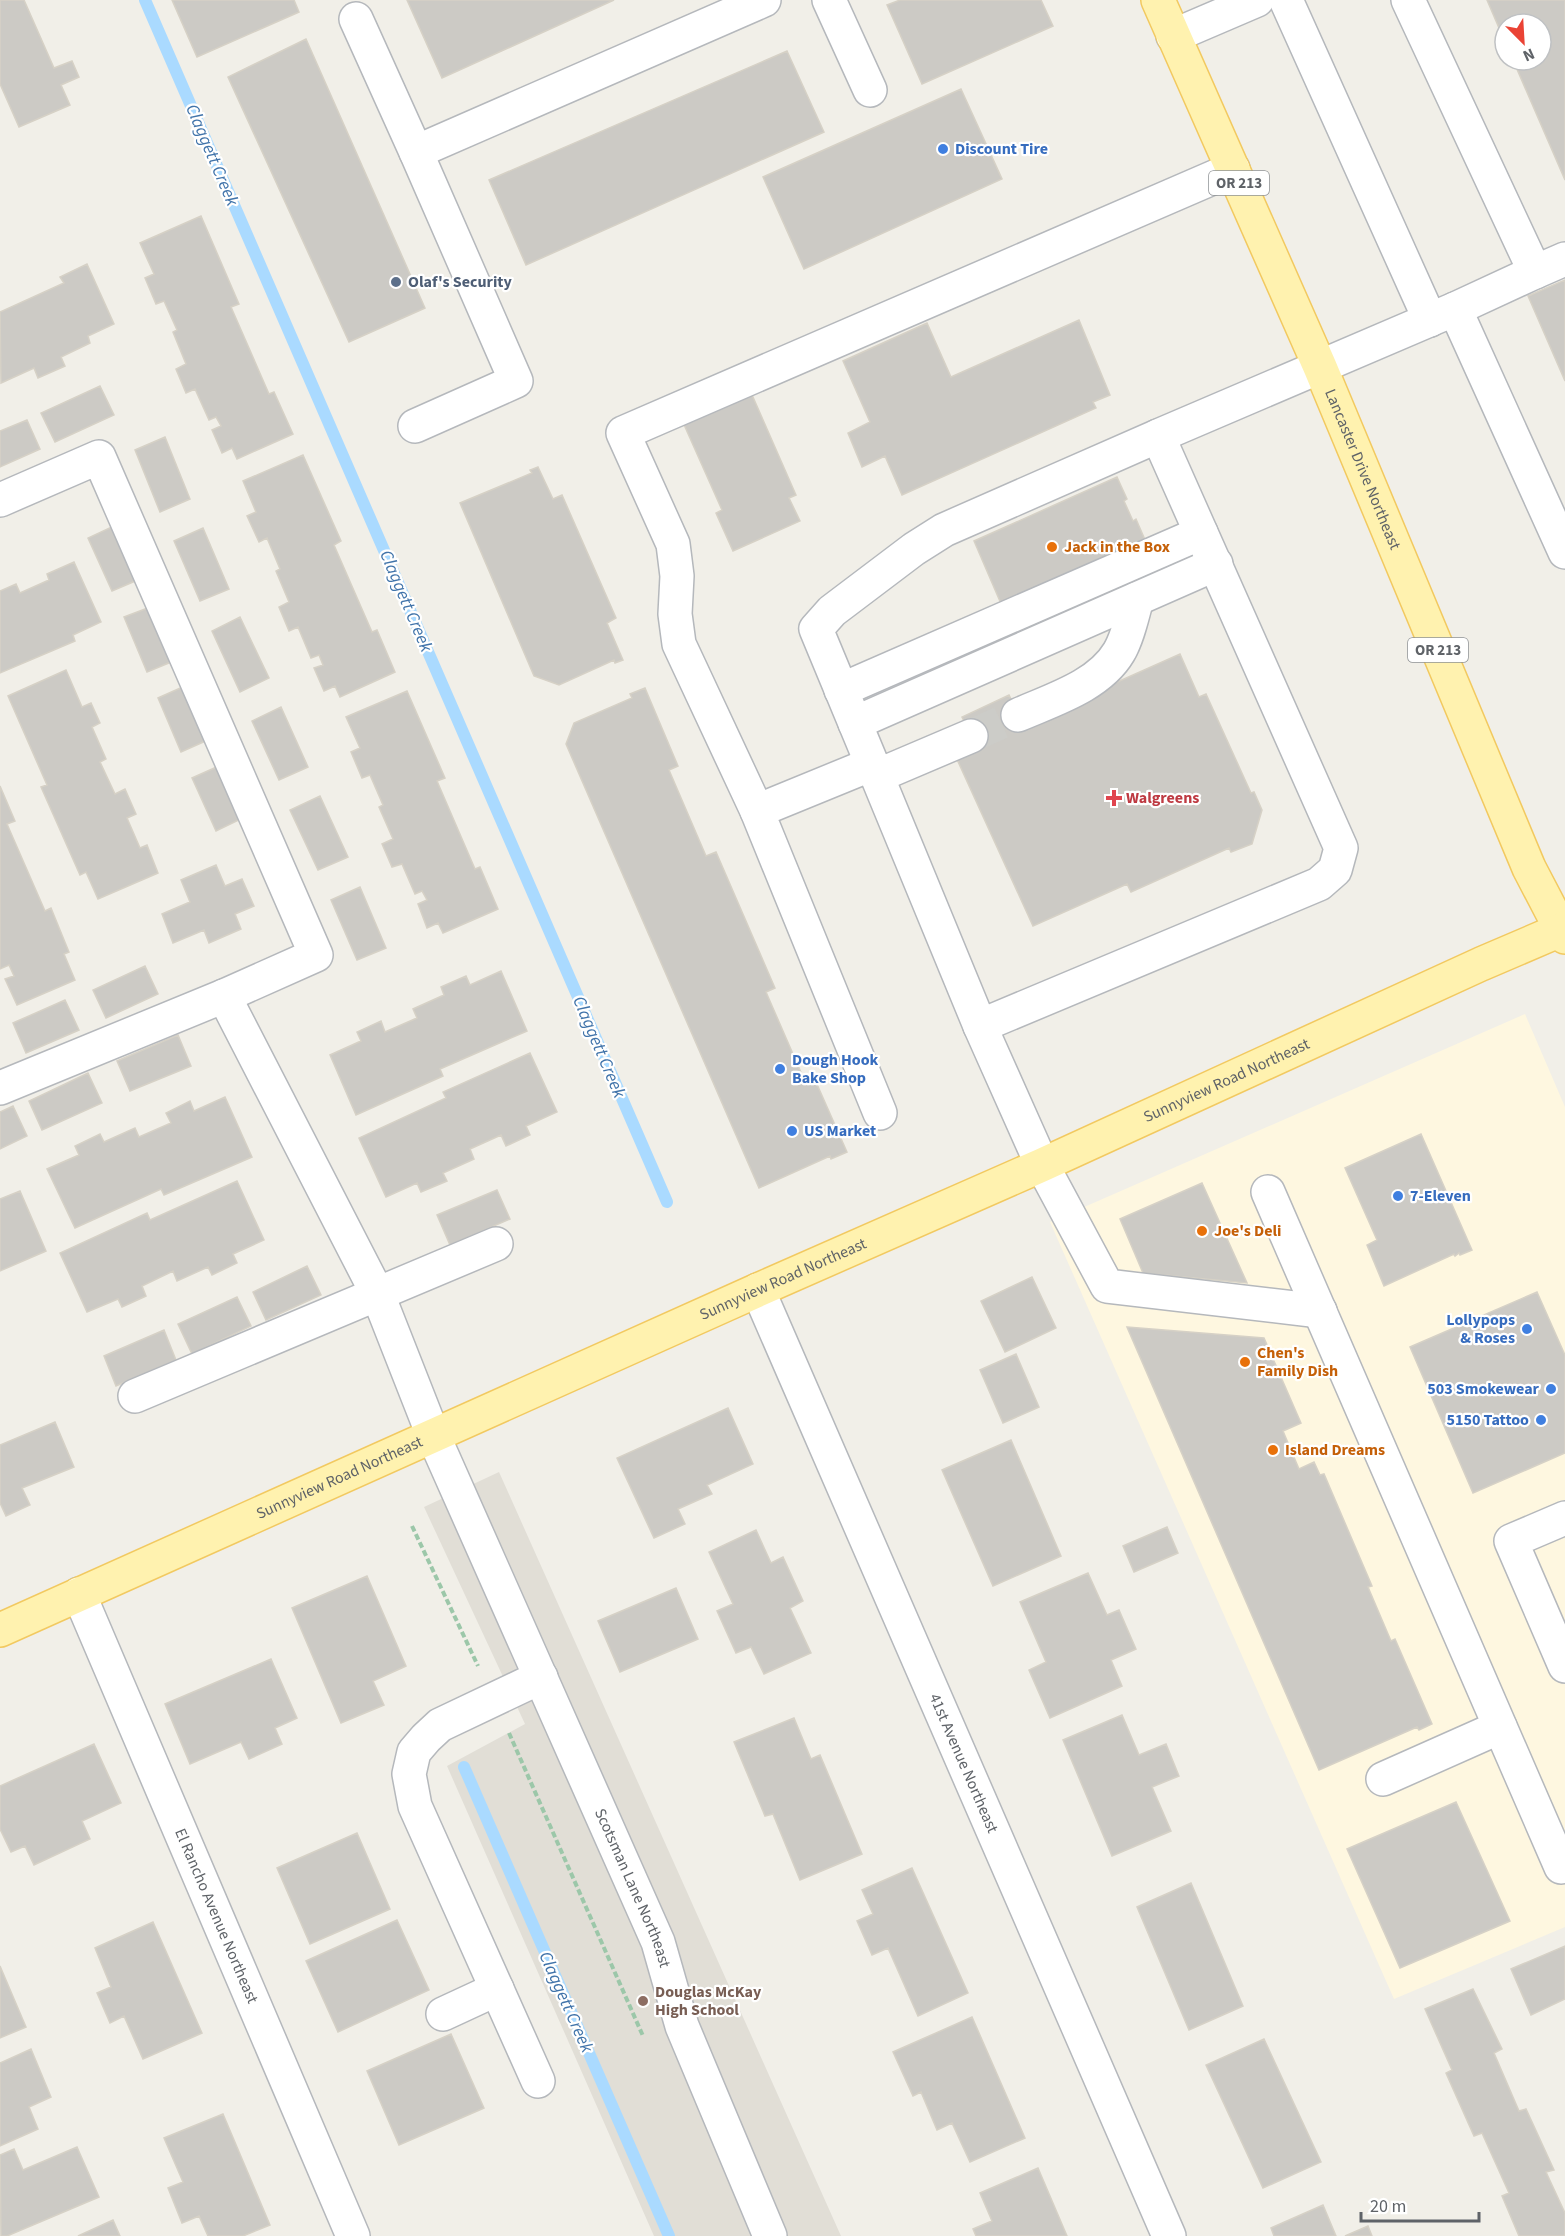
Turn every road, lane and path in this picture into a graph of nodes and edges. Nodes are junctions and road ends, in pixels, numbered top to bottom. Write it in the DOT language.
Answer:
graph roads {
  1 [pos="764,0"];
  2 [pos="829,0"];
  3 [pos="1158,0"];
  4 [pos="1257,0"];
  5 [pos="1286,0"];
  6 [pos="1408,0"];
  7 [pos="356,19"];
  8 [pos="1173,36"];
  9 [pos="870,90"];
  10 [pos="416,152"];
  11 [pos="1233,169"];
  12 [pos="1565,259"];
  13 [pos="1535,272"];
  14 [pos="1442,315"];
  15 [pos="1320,367"];
  16 [pos="416,426"];
  17 [pos="1158,436"];
  18 [pos="0,500"];
  19 [pos="1201,533"];
  20 [pos="1565,552"];
  21 [pos="1216,564"];
  22 [pos="1137,599"];
  23 [pos="841,690"];
  24 [pos="1018,715"];
  25 [pos="855,723"];
  26 [pos="971,736"];
  27 [pos="875,770"];
  28 [pos="757,811"];
  29 [pos="1564,932"];
  30 [pos="224,996"];
  31 [pos="981,1026"];
  32 [pos="0,1088"];
  33 [pos="880,1113"];
  34 [pos="1042,1165"];
  35 [pos="1268,1192"];
  36 [pos="496,1244"];
  37 [pos="758,1290"];
  38 [pos="378,1295"];
  39 [pos="1320,1311"];
  40 [pos="135,1396"];
  41 [pos="433,1435"];
  42 [pos="1565,1518"];
  43 [pos="412,1526"];
  44 [pos="79,1594"];
  45 [pos="0,1630"];
  46 [pos="1565,1666"];
  47 [pos="540,1677"];
  48 [pos="494,1699"];
  49 [pos="1500,1727"];
  50 [pos="1383,1779"];
  51 [pos="1565,1865"];
  52 [pos="497,1989"];
  53 [pos="443,2014"];
  54 [pos="645,2039"];
  55 [pos="538,2081"];
  56 [pos="353,2236"];
  57 [pos="770,2236"];
  58 [pos="1169,2236"];
  1 -- 10 [label="street"];
  2 -- 9 [label="street"];
  3 -- 8 [label="main road, Lancaster Drive Northeast / OR 213"];
  4 -- 8 [label="street"];
  5 -- 14 [label="street"];
  6 -- 13 [label="street"];
  7 -- 10 [label="street"];
  8 -- 11 [label="main road, Lancaster Drive Northeast / OR 213"];
  10 -- 16 [label="street"];
  11 -- 15 [label="main road, Lancaster Drive Northeast / OR 213"];
  11 -- 28 [label="street"];
  12 -- 13 [label="street"];
  13 -- 14 [label="street"];
  14 -- 15 [label="street"];
  14 -- 20 [label="street"];
  15 -- 17 [label="street"];
  15 -- 29 [label="main road, Lancaster Drive Northeast / OR 213"];
  17 -- 19 [label="street"];
  17 -- 23 [label="street"];
  18 -- 30 [label="street"];
  19 -- 21 [label="street"];
  19 -- 23 [label="street"];
  21 -- 22 [label="street"];
  21 -- 31 [label="street"];
  22 -- 24 [label="street"];
  22 -- 25 [label="street"];
  23 -- 25 [label="street"];
  25 -- 27 [label="street"];
  26 -- 27 [label="street"];
  27 -- 28 [label="street"];
  27 -- 31 [label="street"];
  28 -- 33 [label="street"];
  29 -- 34 [label="main road, Sunnyview Road Northeast"];
  30 -- 32 [label="street"];
  30 -- 38 [label="street, Scotsman Lane Northeast"];
  31 -- 34 [label="street"];
  34 -- 37 [label="main road, Sunnyview Road Northeast"];
  34 -- 39 [label="street"];
  35 -- 39 [label="street"];
  36 -- 38 [label="street"];
  37 -- 41 [label="main road, Sunnyview Road Northeast"];
  37 -- 58 [label="street, 41st Avenue Northeast"];
  38 -- 40 [label="street"];
  38 -- 41 [label="street, Scotsman Lane Northeast"];
  39 -- 49 [label="street"];
  41 -- 44 [label="main road, Sunnyview Road Northeast"];
  41 -- 47 [label="street, Scotsman Lane Northeast"];
  42 -- 46 [label="street"];
  43 -- 48 [label="path"];
  44 -- 45 [label="main road, Sunnyview Road Northeast"];
  44 -- 56 [label="street, El Rancho Avenue Northeast"];
  47 -- 48 [label="street"];
  47 -- 57 [label="street, Scotsman Lane Northeast"];
  48 -- 52 [label="street"];
  48 -- 54 [label="path"];
  49 -- 50 [label="street"];
  49 -- 51 [label="street"];
  52 -- 53 [label="street"];
  52 -- 55 [label="street"];
}
